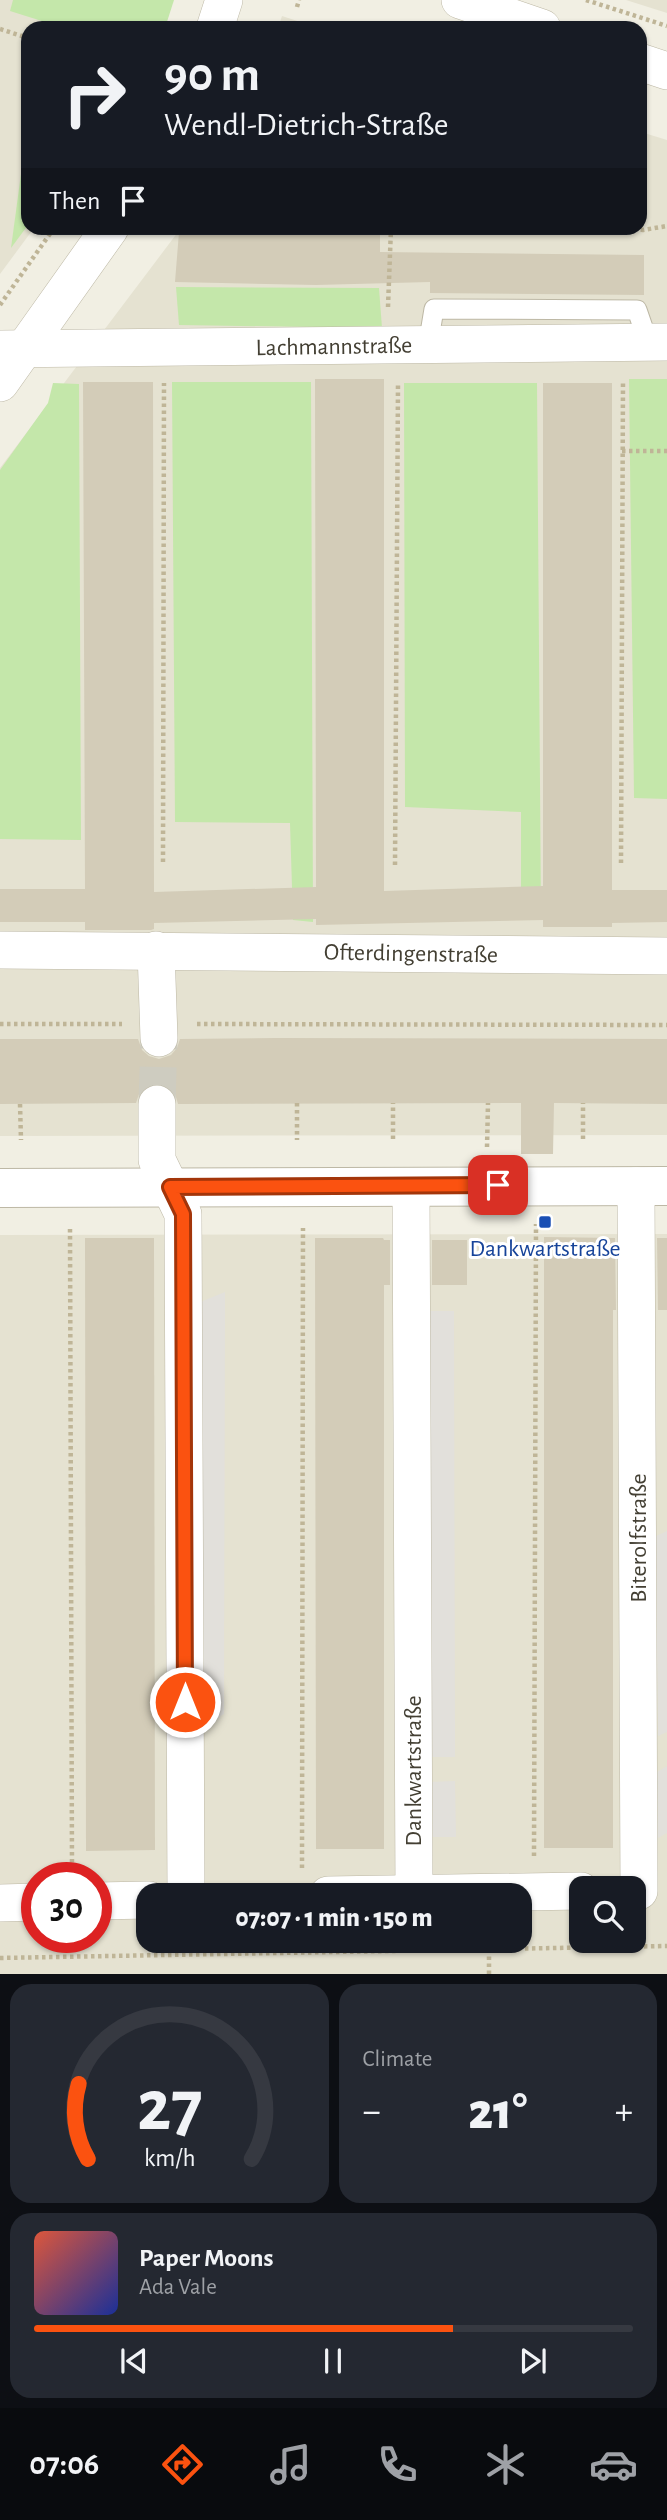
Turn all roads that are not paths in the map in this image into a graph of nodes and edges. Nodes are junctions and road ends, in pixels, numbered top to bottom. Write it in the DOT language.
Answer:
graph roads {
  1 [pos="224,0"];
  2 [pos="460,0"];
  3 [pos="217,21"];
  4 [pos="522,21"];
  5 [pos="647,64"];
  6 [pos="667,71"];
  7 [pos="104,235"];
  8 [pos="646,342"];
  9 [pos="12,349"];
  10 [pos="0,383"];
  11 [pos="0,950"];
  12 [pos="156,950"];
  13 [pos="667,956"];
  14 [pos="159,1031"];
  15 [pos="157,1104"];
  16 [pos="651,1186"];
  17 [pos="170,1187"];
  18 [pos="411,1187"];
  19 [pos="0,1188"];
  20 [pos="186,1883"];
  21 [pos="414,1883"];
  22 [pos="569,1891"];
  23 [pos="647,1891"];
  24 [pos="532,1892"];
  25 [pos="136,1900"];
  26 [pos="112,1901"];
  27 [pos="21,1902"];
  28 [pos="0,1903"];
  1 -- 3 [label="street"];
  2 -- 4 [label="street"];
  5 -- 6 [label="street"];
  7 -- 9 [label="street"];
  8 -- 9 [label="street, Lachmannstraße"];
  9 -- 10 [label="street"];
  11 -- 12 [label="street, Ofterdingenstraße"];
  12 -- 13 [label="street, Ofterdingenstraße"];
  12 -- 14 [label="street"];
  15 -- 17 [label="street"];
  16 -- 18 [label="street"];
  16 -- 23 [label="street, Biterolfstraße"];
  17 -- 18 [label="street"];
  17 -- 19 [label="street"];
  17 -- 20 [label="street"];
  18 -- 21 [label="street, Dankwartstraße"];
  22 -- 24 [label="street"];
  25 -- 26 [label="street"];
  27 -- 28 [label="street"];
}
